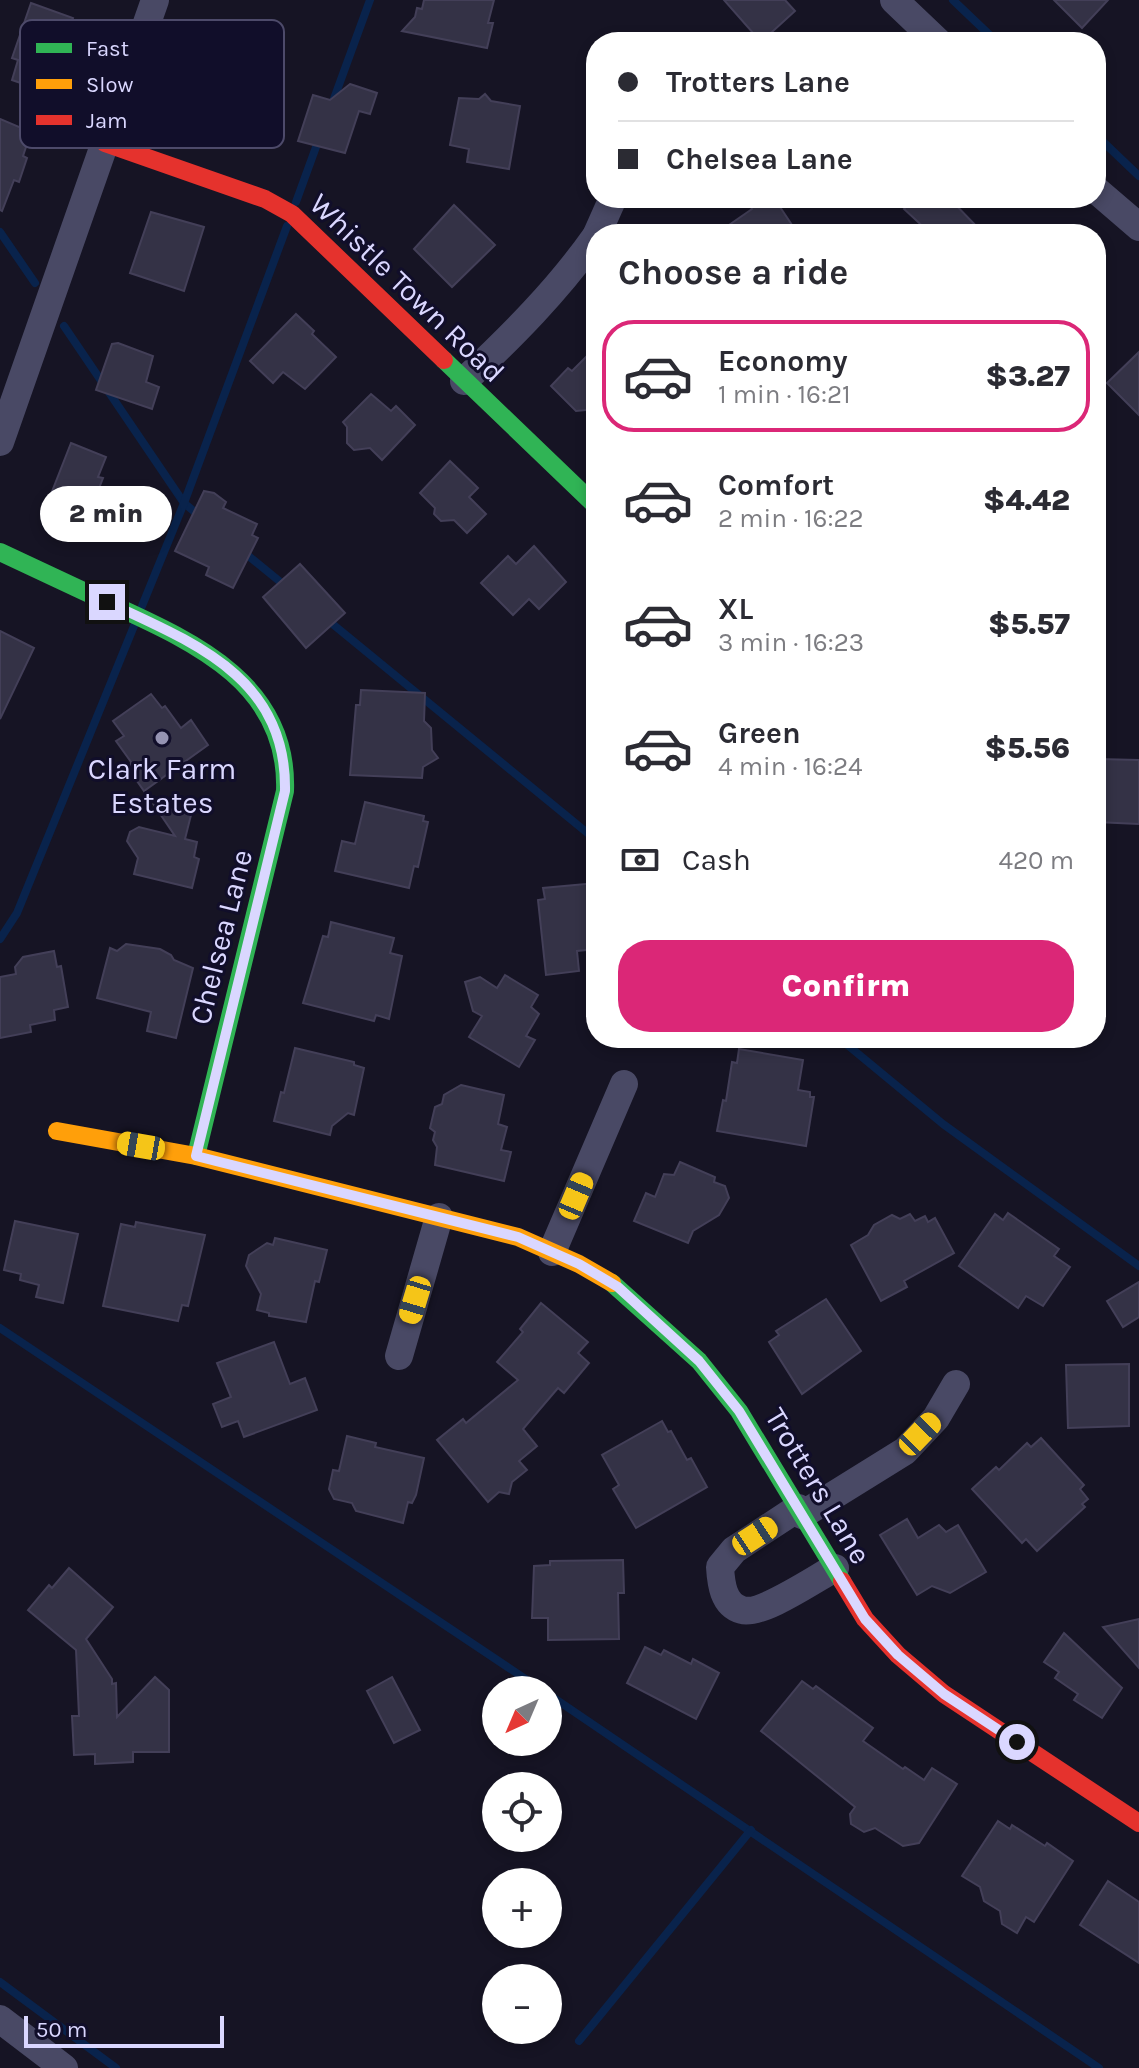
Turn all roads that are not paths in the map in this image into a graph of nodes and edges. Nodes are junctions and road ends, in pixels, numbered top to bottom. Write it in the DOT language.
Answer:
graph roads {
  1 [pos="155,0"];
  2 [pos="894,0"];
  3 [pos="148,20"];
  4 [pos="928,32"];
  5 [pos="103,148"];
  6 [pos="119,148"];
  7 [pos="1106,199"];
  8 [pos="1139,227"];
  9 [pos="586,251"];
  10 [pos="464,381"];
  11 [pos="0,442"];
  12 [pos="586,497"];
  13 [pos="0,552"];
  14 [pos="624,1084"];
  15 [pos="57,1131"];
  16 [pos="196,1156"];
  17 [pos="439,1217"];
  18 [pos="552,1252"];
  19 [pos="399,1356"];
  20 [pos="956,1384"];
  21 [pos="800,1511"];
  22 [pos="835,1568"];
  23 [pos="1139,1823"];
  24 [pos="0,2019"];
  25 [pos="64,2068"];
  1 -- 3 [label="street"];
  2 -- 4 [label="street"];
  5 -- 11 [label="street"];
  6 -- 10 [label="street, Whistle Town Road"];
  7 -- 8 [label="street"];
  9 -- 10 [label="street"];
  10 -- 12 [label="street, Whistle Town Road"];
  13 -- 16 [label="street, Chelsea Lane"];
  14 -- 18 [label="street"];
  15 -- 16 [label="street, Trotters Lane"];
  16 -- 17 [label="street, Trotters Lane"];
  17 -- 18 [label="street, Trotters Lane"];
  17 -- 19 [label="street"];
  18 -- 21 [label="street, Trotters Lane"];
  20 -- 21 [label="street"];
  21 -- 22 [label="street, Trotters Lane"];
  21 -- 22 [label="street"];
  22 -- 23 [label="street, Trotters Lane"];
  24 -- 25 [label="street"];
}
